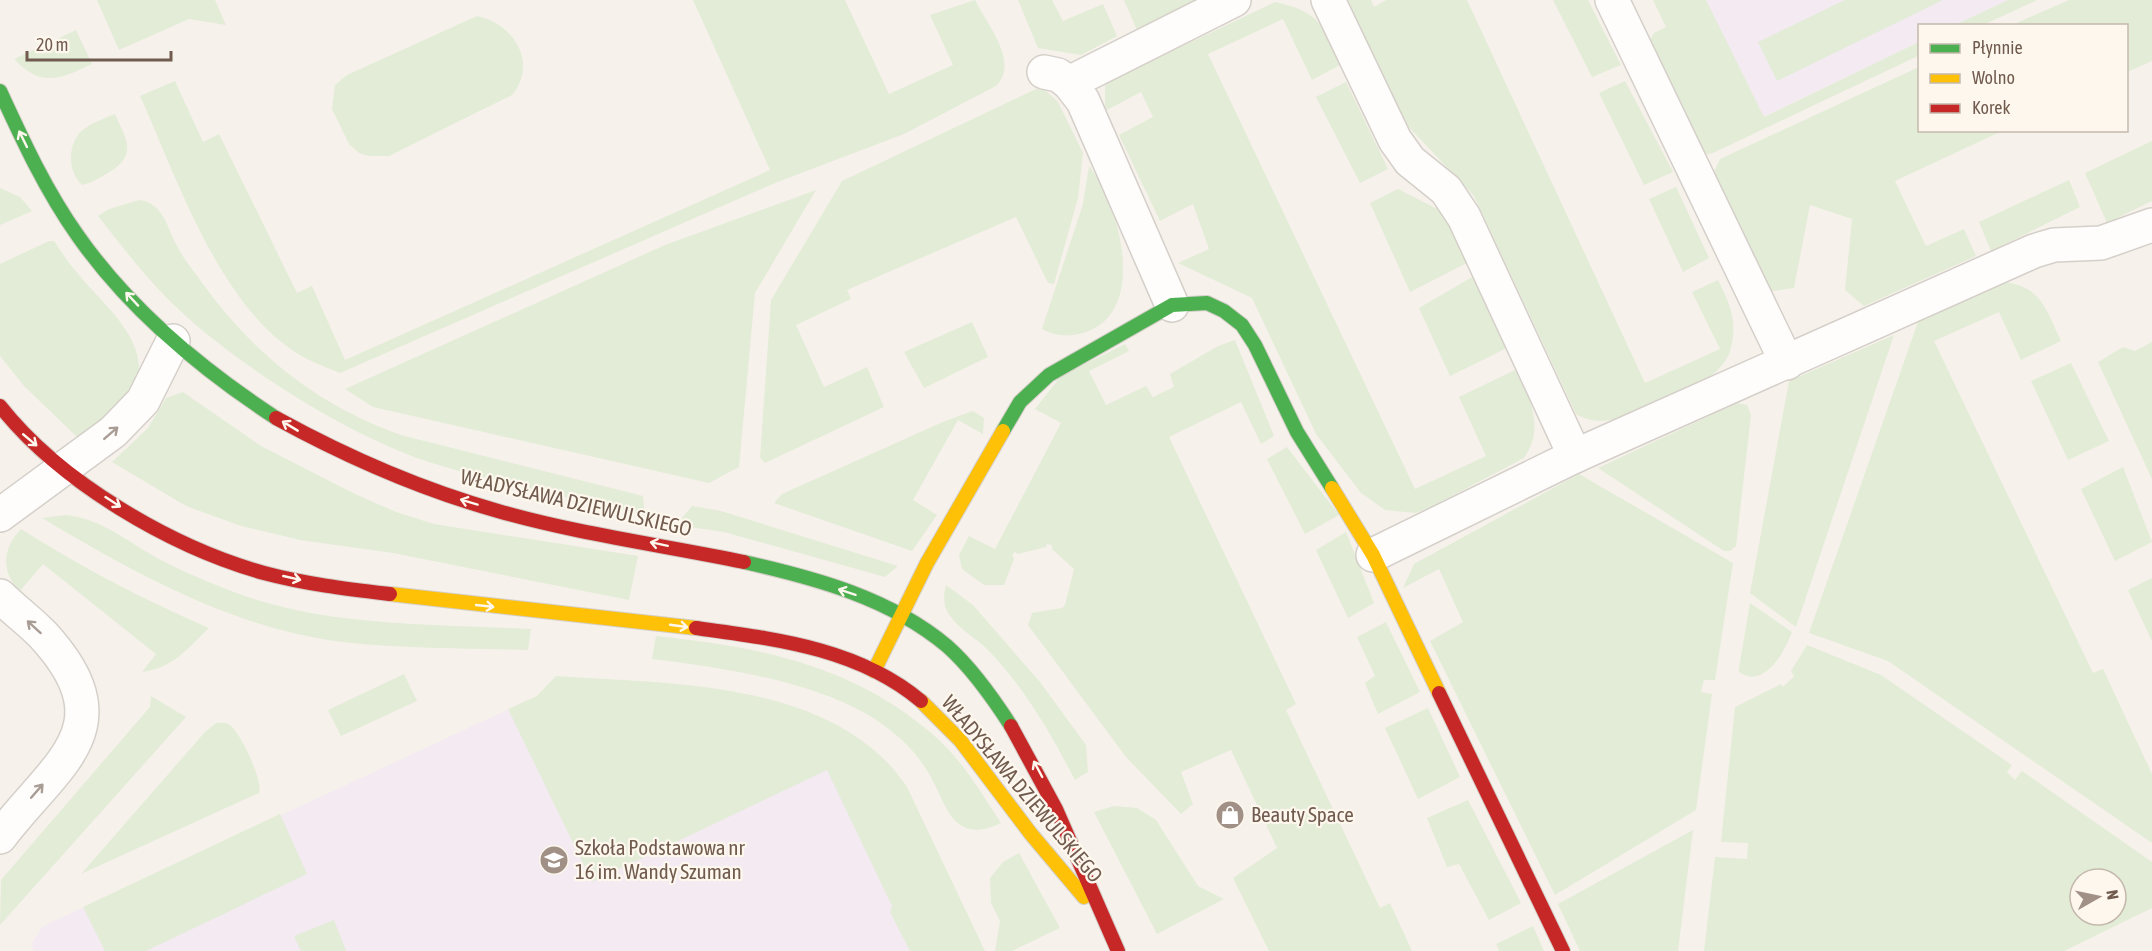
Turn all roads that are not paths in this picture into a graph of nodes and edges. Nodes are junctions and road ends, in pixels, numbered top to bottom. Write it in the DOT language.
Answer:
graph roads {
  1 [pos="1234,0"];
  2 [pos="1328,0"];
  3 [pos="1612,0"];
  4 [pos="0,91"];
  5 [pos="2152,225"];
  6 [pos="1172,304"];
  7 [pos="173,341"];
  8 [pos="1787,363"];
  9 [pos="0,406"];
  10 [pos="1575,456"];
  11 [pos="65,470"];
  12 [pos="0,515"];
  13 [pos="1373,555"];
  14 [pos="0,596"];
  15 [pos="902,614"];
  16 [pos="874,671"];
  17 [pos="0,837"];
  18 [pos="1102,920"];
  19 [pos="1118,951"];
  20 [pos="1563,951"];
  1 -- 6 [label="street"];
  2 -- 10 [label="street"];
  3 -- 8 [label="street"];
  7 -- 4 [label="street, WŁADYSŁAWA DZIEWULSKIEGO, one-way"];
  5 -- 8 [label="street"];
  6 -- 13 [label="street"];
  6 -- 15 [label="street"];
  11 -- 7 [label="street, one-way"];
  15 -- 7 [label="street, WŁADYSŁAWA DZIEWULSKIEGO, one-way"];
  8 -- 10 [label="street"];
  9 -- 11 [label="street, WŁADYSŁAWA DZIEWULSKIEGO, one-way"];
  10 -- 13 [label="street"];
  11 -- 12 [label="street"];
  11 -- 16 [label="street, WŁADYSŁAWA DZIEWULSKIEGO, one-way"];
  13 -- 20 [label="street"];
  17 -- 14 [label="street, one-way"];
  15 -- 16 [label="street"];
  18 -- 15 [label="street, WŁADYSŁAWA DZIEWULSKIEGO, one-way"];
  16 -- 18 [label="street, WŁADYSŁAWA DZIEWULSKIEGO"];
  18 -- 19 [label="street, WŁADYSŁAWA DZIEWULSKIEGO"];
}
